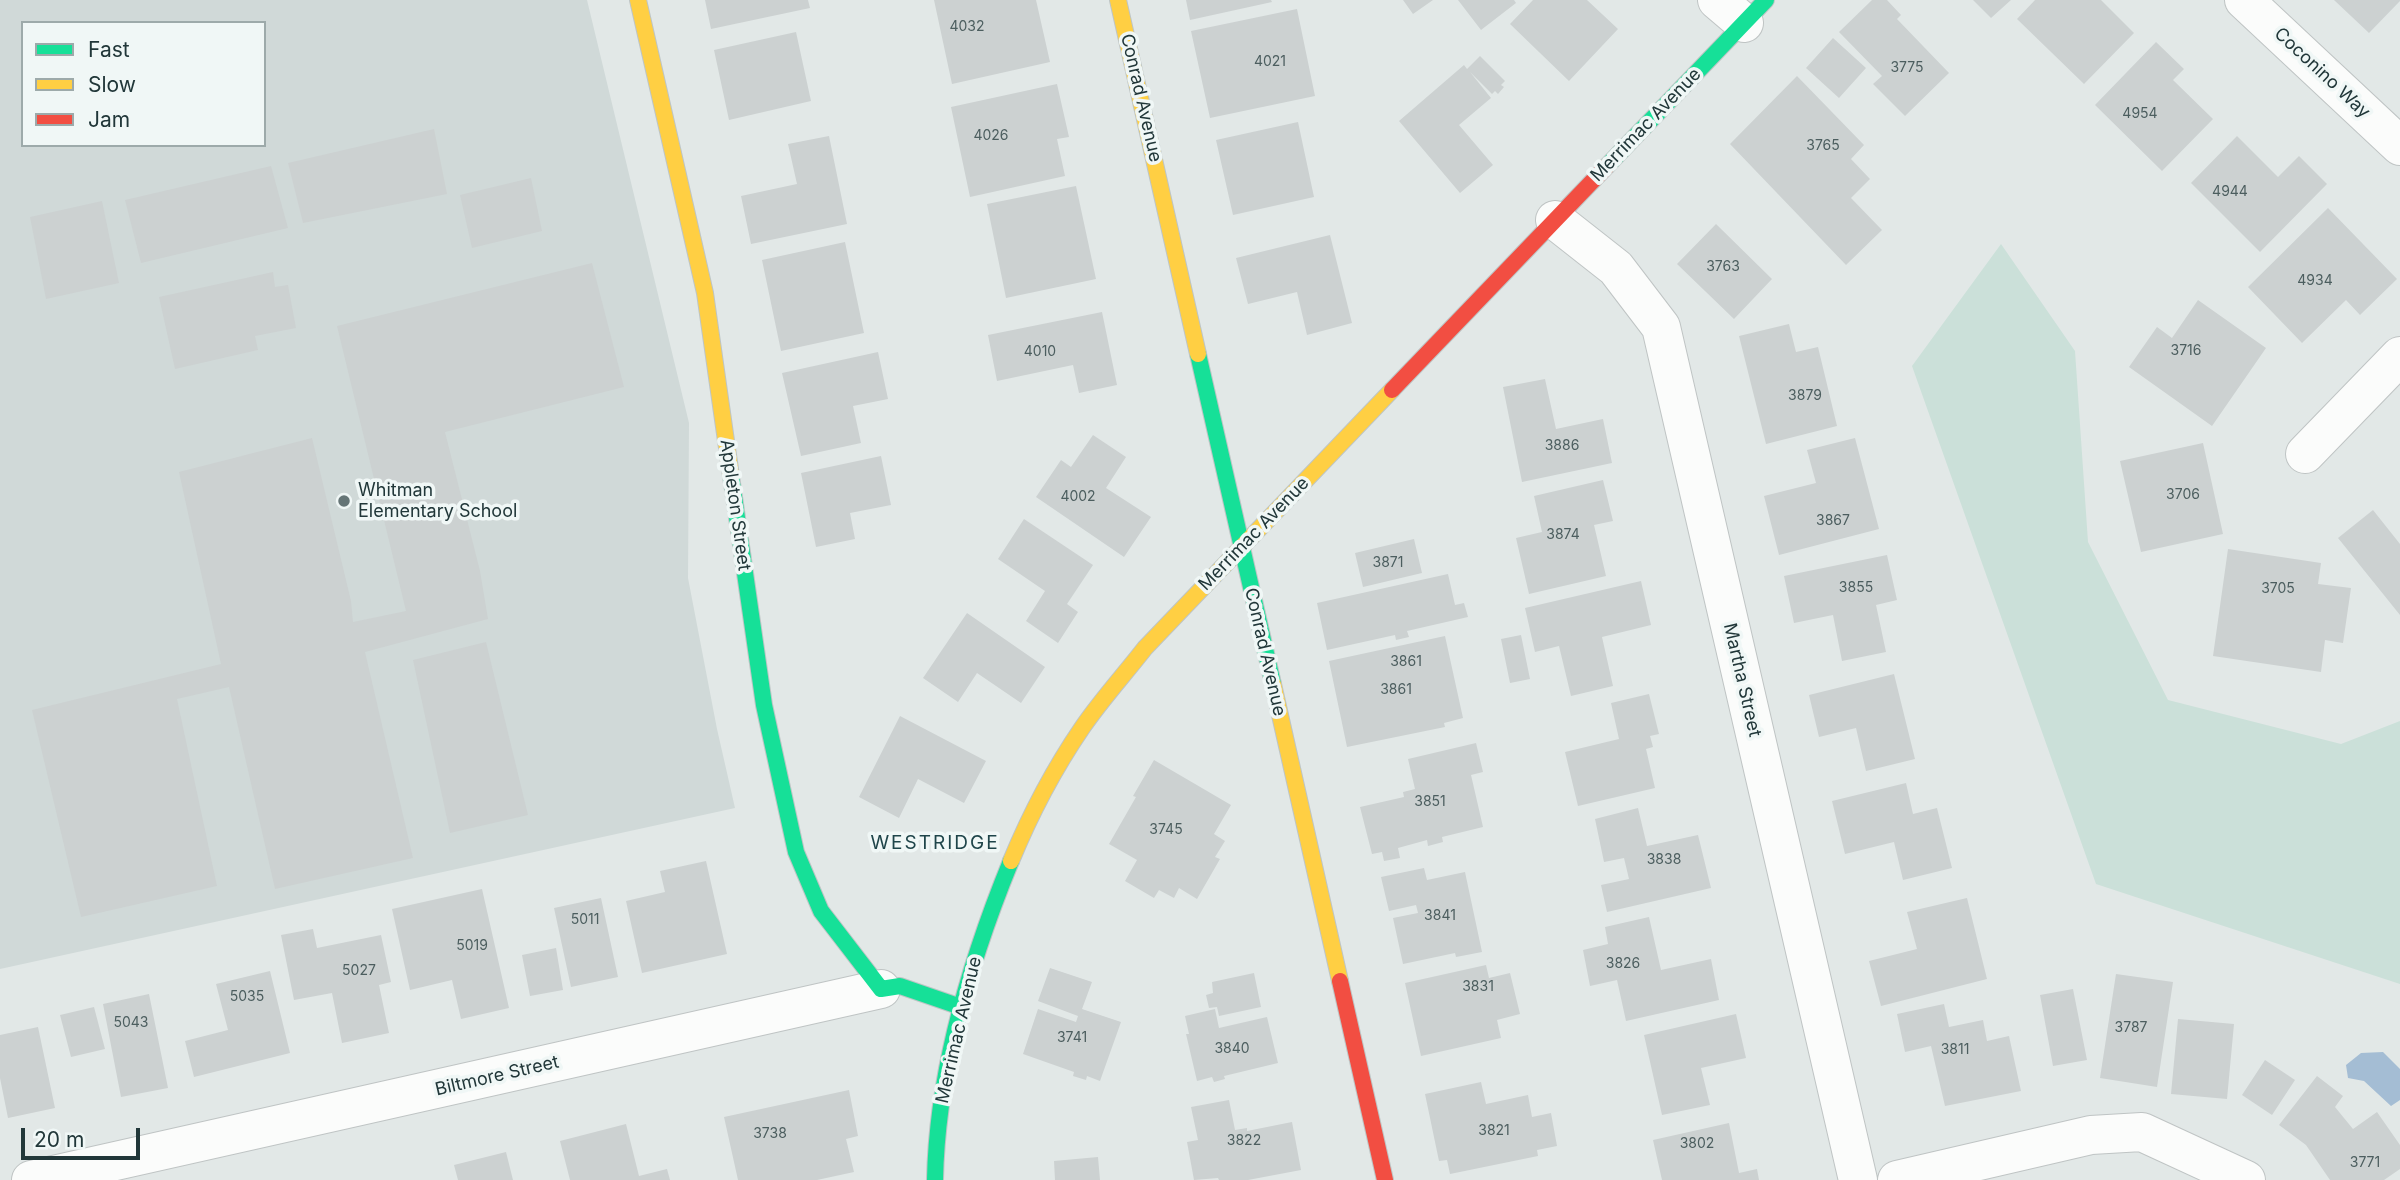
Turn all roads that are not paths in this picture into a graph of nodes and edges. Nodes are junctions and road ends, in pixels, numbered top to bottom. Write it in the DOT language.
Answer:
graph roads {
  1 [pos="638,0"];
  2 [pos="1118,0"];
  3 [pos="2244,0"];
  4 [pos="1742,8"];
  5 [pos="2400,146"];
  6 [pos="1555,220"];
  7 [pos="2400,356"];
  8 [pos="2305,454"];
  9 [pos="1241,547"];
  10 [pos="881,989"];
  11 [pos="961,1007"];
  12 [pos="31,1180"];
  13 [pos="935,1180"];
  14 [pos="1385,1180"];
  15 [pos="1858,1180"];
  16 [pos="1897,1180"];
  17 [pos="2246,1180"];
  1 -- 10 [label="street, Appleton Street"];
  2 -- 9 [label="street, Conrad Avenue"];
  3 -- 5 [label="street, Coconino Way"];
  4 -- 6 [label="street, Merrimac Avenue"];
  6 -- 9 [label="street, Merrimac Avenue"];
  6 -- 15 [label="street, Martha Street"];
  7 -- 8 [label="street"];
  9 -- 11 [label="street, Merrimac Avenue"];
  9 -- 14 [label="street, Conrad Avenue"];
  10 -- 11 [label="street, Biltmore Street"];
  10 -- 12 [label="street, Biltmore Street"];
  11 -- 13 [label="street, Merrimac Avenue"];
  16 -- 17 [label="street"];
}
